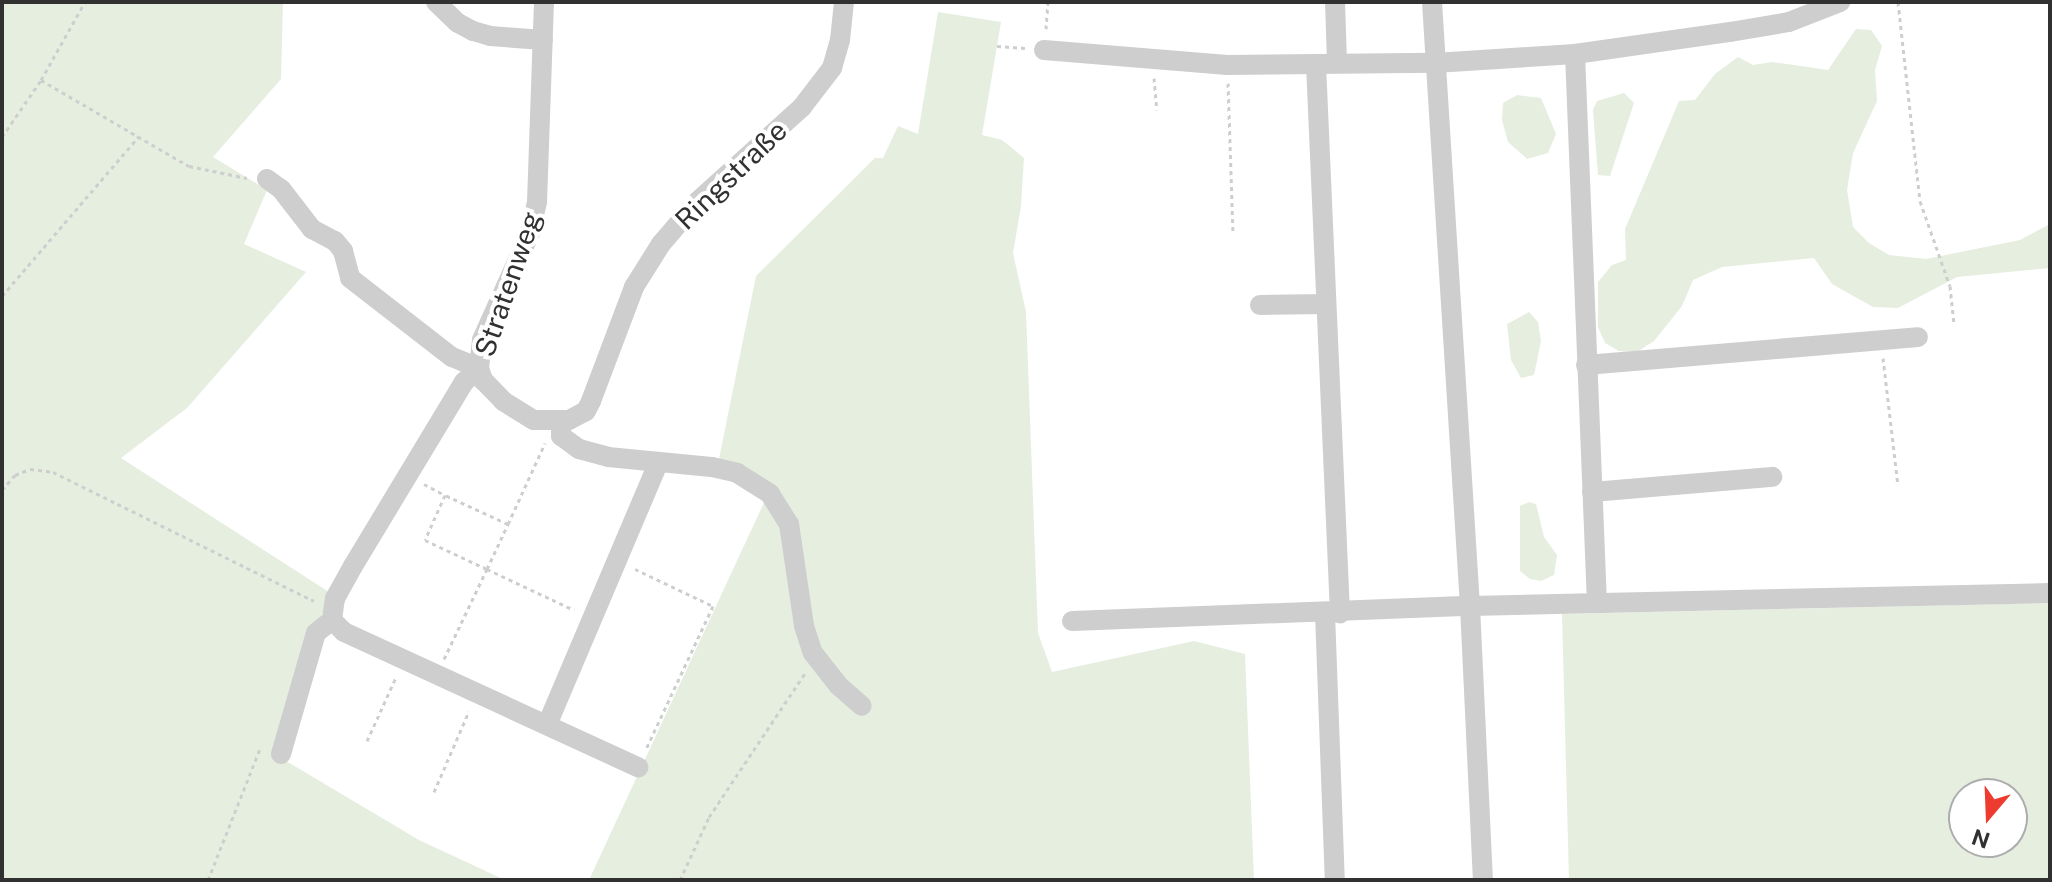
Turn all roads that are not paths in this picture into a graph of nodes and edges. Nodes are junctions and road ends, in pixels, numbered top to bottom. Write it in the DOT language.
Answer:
graph roads {
  1 [pos="436,2"];
  2 [pos="544,2"];
  3 [pos="844,2"];
  4 [pos="1335,2"];
  5 [pos="1432,2"];
  6 [pos="1840,2"];
  7 [pos="543,40"];
  8 [pos="1044,50"];
  9 [pos="1575,54"];
  10 [pos="1337,63"];
  11 [pos="1435,63"];
  12 [pos="1316,64"];
  13 [pos="267,179"];
  14 [pos="1326,304"];
  15 [pos="1260,305"];
  16 [pos="1918,337"];
  17 [pos="1586,365"];
  18 [pos="479,368"];
  19 [pos="554,422"];
  20 [pos="658,464"];
  21 [pos="1772,477"];
  22 [pos="1592,492"];
  23 [pos="2050,593"];
  24 [pos="1597,603"];
  25 [pos="1470,606"];
  26 [pos="1332,613"];
  27 [pos="332,615"];
  28 [pos="1072,621"];
  29 [pos="862,706"];
  30 [pos="547,725"];
  31 [pos="281,754"];
  32 [pos="638,767"];
  33 [pos="1335,880"];
  34 [pos="1483,880"];
  1 -- 7 [label="street"];
  2 -- 7 [label="street, Stratenweg"];
  3 -- 19 [label="street, Ringstraße"];
  4 -- 10 [label="street"];
  5 -- 11 [label="street"];
  6 -- 9 [label="street"];
  7 -- 18 [label="street, Stratenweg"];
  8 -- 12 [label="street"];
  9 -- 11 [label="street"];
  9 -- 17 [label="street"];
  10 -- 11 [label="street"];
  10 -- 12 [label="street"];
  11 -- 25 [label="street"];
  12 -- 14 [label="street"];
  13 -- 18 [label="street"];
  14 -- 15 [label="street"];
  14 -- 26 [label="street"];
  16 -- 17 [label="street"];
  17 -- 22 [label="street"];
  18 -- 19 [label="street"];
  18 -- 27 [label="street, Stratenweg"];
  19 -- 20 [label="street"];
  20 -- 29 [label="street"];
  20 -- 30 [label="street"];
  21 -- 22 [label="street"];
  22 -- 24 [label="street"];
  23 -- 24 [label="street"];
  24 -- 25 [label="street"];
  25 -- 26 [label="street"];
  25 -- 34 [label="street"];
  26 -- 28 [label="street"];
  26 -- 33 [label="street"];
  27 -- 30 [label="street"];
  27 -- 31 [label="street, Stratenweg"];
  30 -- 32 [label="street"];
}
